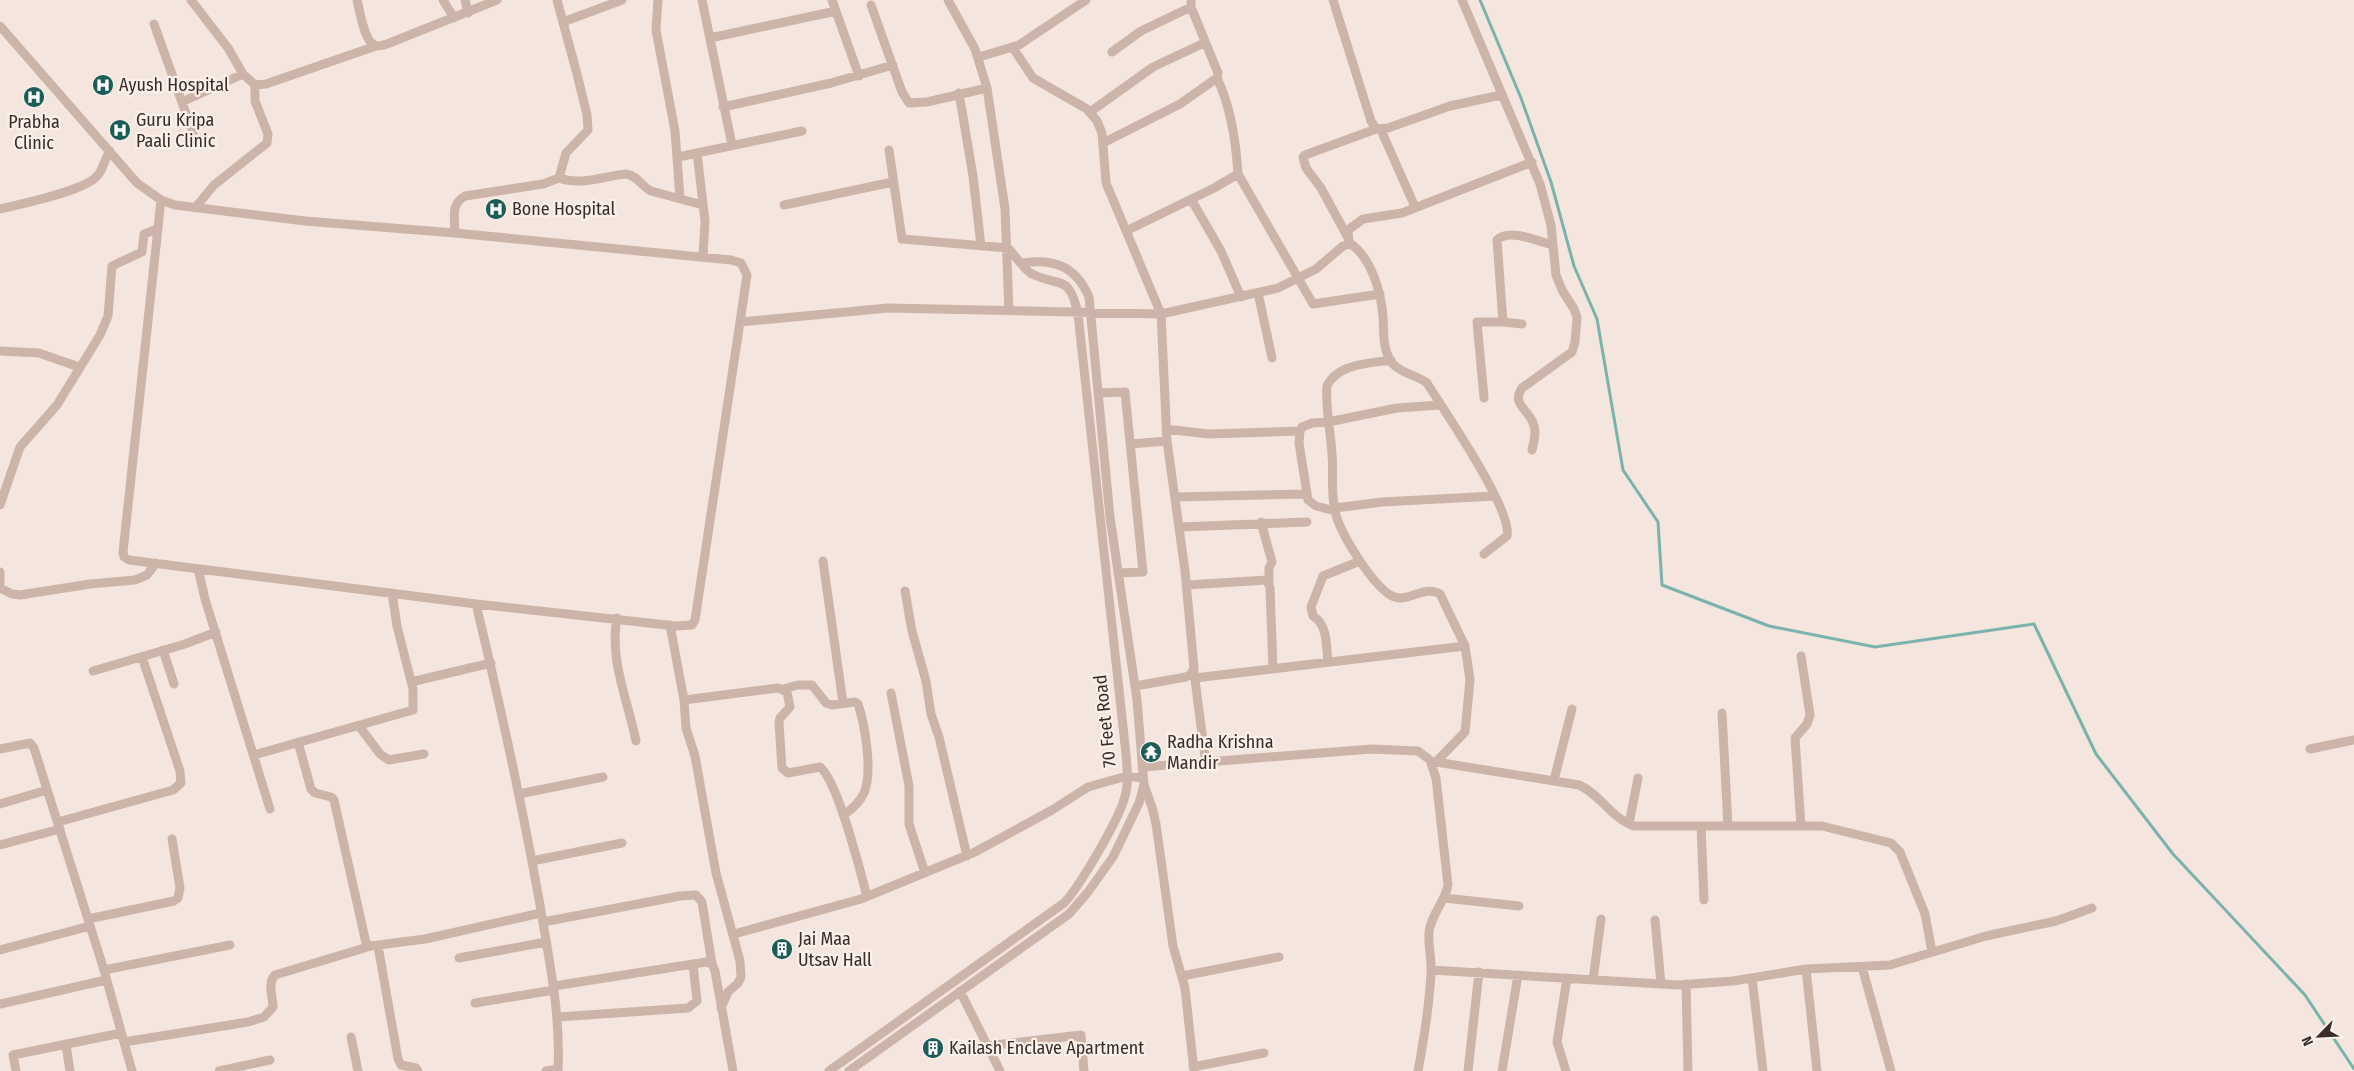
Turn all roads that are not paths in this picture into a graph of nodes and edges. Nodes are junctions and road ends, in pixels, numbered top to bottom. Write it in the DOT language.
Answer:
graph roads {
  1 [pos="191,0"];
  2 [pos="357,0"];
  3 [pos="444,0"];
  4 [pos="465,0"];
  5 [pos="497,0"];
  6 [pos="557,0"];
  7 [pos="622,0"];
  8 [pos="658,0"];
  9 [pos="702,0"];
  10 [pos="832,0"];
  11 [pos="948,0"];
  12 [pos="1086,0"];
  13 [pos="1332,0"];
  14 [pos="1462,0"];
  15 [pos="1191,4"];
  16 [pos="871,5"];
  17 [pos="836,11"];
  18 [pos="468,13"];
  19 [pos="454,18"];
  20 [pos="563,22"];
  21 [pos="154,24"];
  22 [pos="0,26"];
  23 [pos="710,38"];
  24 [pos="1204,43"];
  25 [pos="376,46"];
  26 [pos="1013,48"];
  27 [pos="1112,52"];
  28 [pos="979,57"];
  29 [pos="893,65"];
  30 [pos="243,74"];
  31 [pos="859,76"];
  32 [pos="1217,78"];
  33 [pos="255,85"];
  34 [pos="987,88"];
  35 [pos="959,93"];
  36 [pos="1501,95"];
  37 [pos="182,102"];
  38 [pos="723,107"];
  39 [pos="1090,112"];
  40 [pos="1379,129"];
  41 [pos="802,131"];
  42 [pos="193,132"];
  43 [pos="1103,143"];
  44 [pos="732,145"];
  45 [pos="889,150"];
  46 [pos="110,151"];
  47 [pos="697,152"];
  48 [pos="678,156"];
  49 [pos="1532,162"];
  50 [pos="1238,174"];
  51 [pos="559,178"];
  52 [pos="893,182"];
  53 [pos="680,198"];
  54 [pos="1192,199"];
  55 [pos="160,200"];
  56 [pos="704,205"];
  57 [pos="784,205"];
  58 [pos="1415,207"];
  59 [pos="196,208"];
  60 [pos="0,209"];
  61 [pos="157,229"];
  62 [pos="1126,231"];
  63 [pos="456,233"];
  64 [pos="1348,240"];
  65 [pos="1552,245"];
  66 [pos="981,246"];
  67 [pos="1008,248"];
  68 [pos="703,257"];
  69 [pos="1023,263"];
  70 [pos="1300,278"];
  71 [pos="1258,293"];
  72 [pos="1380,294"];
  73 [pos="1241,297"];
  74 [pos="1009,311"];
  75 [pos="1078,314"];
  76 [pos="1090,314"];
  77 [pos="1161,314"];
  78 [pos="740,322"];
  79 [pos="1503,322"];
  80 [pos="1522,324"];
  81 [pos="0,351"];
  82 [pos="1272,358"];
  83 [pos="1391,360"];
  84 [pos="79,367"];
  85 [pos="1098,393"];
  86 [pos="1484,398"];
  87 [pos="1440,405"];
  88 [pos="1328,422"];
  89 [pos="1166,429"];
  90 [pos="1300,431"];
  91 [pos="1167,440"];
  92 [pos="1130,444"];
  93 [pos="1532,450"];
  94 [pos="1306,494"];
  95 [pos="1494,496"];
  96 [pos="1176,497"];
  97 [pos="0,505"];
  98 [pos="1335,510"];
  99 [pos="1260,522"];
  100 [pos="1306,522"];
  101 [pos="1180,527"];
  102 [pos="1484,554"];
  103 [pos="823,561"];
  104 [pos="1360,561"];
  105 [pos="156,563"];
  106 [pos="198,569"];
  107 [pos="0,572"];
  108 [pos="1118,573"];
  109 [pos="1269,583"];
  110 [pos="1187,585"];
  111 [pos="0,588"];
  112 [pos="905,591"];
  113 [pos="392,593"];
  114 [pos="476,604"];
  115 [pos="617,618"];
  116 [pos="670,625"];
  117 [pos="216,632"];
  118 [pos="1465,646"];
  119 [pos="163,650"];
  120 [pos="1801,656"];
  121 [pos="142,657"];
  122 [pos="1328,662"];
  123 [pos="491,663"];
  124 [pos="1194,668"];
  125 [pos="1273,669"];
  126 [pos="93,671"];
  127 [pos="1195,678"];
  128 [pos="410,682"];
  129 [pos="174,684"];
  130 [pos="1135,686"];
  131 [pos="783,689"];
  132 [pos="891,693"];
  133 [pos="684,700"];
  134 [pos="843,703"];
  135 [pos="1572,709"];
  136 [pos="1722,713"];
  137 [pos="358,726"];
  138 [pos="2354,740"];
  139 [pos="636,741"];
  140 [pos="298,742"];
  141 [pos="0,749"];
  142 [pos="2310,749"];
  143 [pos="424,754"];
  144 [pos="254,755"];
  145 [pos="1434,763"];
  146 [pos="1206,764"];
  147 [pos="1143,767"];
  148 [pos="1127,776"];
  149 [pos="603,777"];
  150 [pos="1638,778"];
  151 [pos="1554,780"];
  152 [pos="1143,781"];
  153 [pos="47,790"];
  154 [pos="519,794"];
  155 [pos="0,804"];
  156 [pos="270,810"];
  157 [pos="844,815"];
  158 [pos="1629,824"];
  159 [pos="59,826"];
  160 [pos="1702,826"];
  161 [pos="1728,826"];
  162 [pos="1802,826"];
  163 [pos="172,839"];
  164 [pos="622,843"];
  165 [pos="0,845"];
  166 [pos="967,856"];
  167 [pos="532,861"];
  168 [pos="925,873"];
  169 [pos="867,896"];
  170 [pos="1444,898"];
  171 [pos="1704,900"];
  172 [pos="1519,906"];
  173 [pos="1058,907"];
  174 [pos="2092,908"];
  175 [pos="1066,917"];
  176 [pos="542,918"];
  177 [pos="1601,919"];
  178 [pos="1655,920"];
  179 [pos="89,923"];
  180 [pos="734,934"];
  181 [pos="546,942"];
  182 [pos="230,945"];
  183 [pos="375,946"];
  184 [pos="0,950"];
  185 [pos="1932,952"];
  186 [pos="1279,957"];
  187 [pos="459,958"];
  188 [pos="693,964"];
  189 [pos="712,964"];
  190 [pos="1862,967"];
  191 [pos="1806,969"];
  192 [pos="1431,970"];
  193 [pos="1479,972"];
  194 [pos="105,975"];
  195 [pos="1518,975"];
  196 [pos="1182,976"];
  197 [pos="1567,978"];
  198 [pos="1752,978"];
  199 [pos="1593,980"];
  200 [pos="1661,984"];
  201 [pos="1686,984"];
  202 [pos="554,988"];
  203 [pos="960,992"];
  204 [pos="475,1003"];
  205 [pos="0,1004"];
  206 [pos="919,1006"];
  207 [pos="721,1008"];
  208 [pos="925,1016"];
  209 [pos="558,1017"];
  210 [pos="121,1032"];
  211 [pos="351,1037"];
  212 [pos="124,1042"];
  213 [pos="66,1045"];
  214 [pos="987,1046"];
  215 [pos="1264,1053"];
  216 [pos="270,1060"];
  217 [pos="1194,1069"];
  218 [pos="558,1070"];
  219 [pos="16,1071"];
  220 [pos="70,1071"];
  221 [pos="132,1071"];
  222 [pos="219,1071"];
  223 [pos="358,1071"];
  224 [pos="418,1071"];
  225 [pos="546,1071"];
  226 [pos="733,1071"];
  227 [pos="830,1071"];
  228 [pos="849,1071"];
  229 [pos="1000,1071"];
  230 [pos="1084,1071"];
  231 [pos="1418,1071"];
  232 [pos="1468,1071"];
  233 [pos="1502,1071"];
  234 [pos="1566,1071"];
  235 [pos="1688,1071"];
  236 [pos="1763,1071"];
  237 [pos="1817,1071"];
  238 [pos="1891,1071"];
  1 -- 30 [label="street"];
  2 -- 25 [label="street"];
  3 -- 19 [label="street"];
  4 -- 18 [label="street"];
  5 -- 18 [label="street"];
  6 -- 20 [label="street"];
  7 -- 20 [label="street"];
  8 -- 48 [label="street"];
  9 -- 23 [label="street"];
  10 -- 17 [label="street"];
  11 -- 28 [label="street"];
  12 -- 26 [label="street"];
  13 -- 40 [label="street"];
  14 -- 36 [label="street"];
  15 -- 24 [label="street"];
  15 -- 27 [label="street"];
  16 -- 29 [label="street"];
  17 -- 23 [label="street"];
  17 -- 31 [label="street"];
  18 -- 19 [label="street"];
  19 -- 25 [label="street"];
  20 -- 51 [label="street"];
  21 -- 37 [label="street"];
  22 -- 46 [label="street"];
  23 -- 38 [label="street"];
  24 -- 32 [label="street"];
  24 -- 39 [label="street"];
  25 -- 33 [label="street"];
  26 -- 28 [label="street"];
  26 -- 39 [label="street"];
  28 -- 34 [label="street"];
  29 -- 31 [label="street"];
  29 -- 35 [label="street"];
  30 -- 33 [label="street"];
  30 -- 37 [label="street"];
  31 -- 38 [label="street"];
  32 -- 43 [label="street"];
  32 -- 50 [label="street"];
  33 -- 59 [label="street"];
  34 -- 35 [label="street"];
  34 -- 67 [label="street"];
  35 -- 66 [label="street"];
  36 -- 40 [label="street"];
  36 -- 49 [label="street"];
  37 -- 42 [label="street"];
  38 -- 44 [label="street"];
  39 -- 43 [label="street"];
  40 -- 58 [label="street"];
  40 -- 64 [label="street"];
  41 -- 44 [label="street"];
  43 -- 62 [label="street"];
  44 -- 47 [label="street"];
  45 -- 52 [label="street"];
  46 -- 55 [label="street"];
  46 -- 60 [label="street"];
  47 -- 48 [label="street"];
  47 -- 56 [label="street"];
  48 -- 53 [label="street"];
  49 -- 58 [label="street"];
  49 -- 65 [label="street"];
  50 -- 54 [label="street"];
  50 -- 70 [label="street"];
  51 -- 53 [label="street"];
  51 -- 63 [label="street"];
  52 -- 57 [label="street"];
  52 -- 66 [label="street"];
  53 -- 56 [label="street"];
  54 -- 62 [label="street"];
  54 -- 73 [label="street"];
  55 -- 59 [label="street"];
  55 -- 61 [label="street"];
  56 -- 68 [label="street"];
  58 -- 64 [label="street"];
  59 -- 63 [label="street"];
  61 -- 84 [label="street"];
  61 -- 105 [label="street"];
  62 -- 77 [label="street"];
  63 -- 68 [label="street"];
  64 -- 70 [label="street"];
  64 -- 72 [label="street"];
  65 -- 79 [label="street"];
  65 -- 93 [label="street"];
  66 -- 67 [label="street"];
  67 -- 69 [label="street"];
  67 -- 74 [label="street"];
  68 -- 78 [label="street"];
  69 -- 75 [label="street, 70 Feet Road"];
  69 -- 76 [label="street, 70 Feet Road"];
  70 -- 71 [label="street"];
  70 -- 72 [label="street"];
  71 -- 73 [label="street"];
  71 -- 82 [label="street"];
  72 -- 83 [label="street"];
  73 -- 77 [label="street"];
  74 -- 75 [label="street"];
  74 -- 78 [label="street"];
  75 -- 76 [label="street"];
  75 -- 148 [label="street, 70 Feet Road"];
  76 -- 77 [label="street"];
  76 -- 85 [label="street, 70 Feet Road"];
  77 -- 89 [label="street"];
  78 -- 116 [label="street"];
  79 -- 80 [label="street"];
  79 -- 86 [label="street"];
  81 -- 84 [label="street"];
  83 -- 87 [label="street"];
  83 -- 88 [label="street"];
  84 -- 97 [label="street"];
  85 -- 92 [label="street"];
  85 -- 108 [label="street, 70 Feet Road"];
  87 -- 88 [label="street"];
  87 -- 95 [label="street"];
  88 -- 90 [label="street"];
  88 -- 98 [label="street"];
  89 -- 90 [label="street"];
  89 -- 91 [label="street"];
  90 -- 94 [label="street"];
  91 -- 92 [label="street"];
  91 -- 96 [label="street"];
  92 -- 108 [label="street"];
  94 -- 96 [label="street"];
  94 -- 98 [label="street"];
  95 -- 98 [label="street"];
  95 -- 102 [label="street"];
  96 -- 101 [label="street"];
  98 -- 104 [label="street"];
  99 -- 100 [label="street"];
  99 -- 101 [label="street"];
  99 -- 109 [label="street"];
  101 -- 110 [label="street"];
  103 -- 134 [label="street"];
  104 -- 118 [label="street"];
  104 -- 122 [label="street"];
  105 -- 106 [label="street"];
  105 -- 111 [label="street"];
  106 -- 113 [label="street"];
  106 -- 117 [label="street"];
  107 -- 111 [label="street"];
  108 -- 130 [label="street, 70 Feet Road"];
  109 -- 110 [label="street"];
  109 -- 125 [label="street"];
  110 -- 124 [label="street"];
  112 -- 166 [label="street"];
  113 -- 114 [label="street"];
  113 -- 128 [label="street"];
  114 -- 115 [label="street"];
  114 -- 123 [label="street"];
  115 -- 116 [label="street"];
  115 -- 139 [label="street"];
  116 -- 133 [label="street"];
  117 -- 119 [label="street"];
  117 -- 144 [label="street"];
  118 -- 122 [label="street"];
  118 -- 145 [label="street"];
  119 -- 121 [label="street"];
  119 -- 129 [label="street"];
  120 -- 162 [label="street"];
  121 -- 126 [label="street"];
  121 -- 159 [label="street"];
  122 -- 125 [label="street"];
  123 -- 128 [label="street"];
  123 -- 154 [label="street"];
  124 -- 127 [label="street"];
  124 -- 130 [label="street"];
  125 -- 127 [label="street"];
  127 -- 146 [label="street"];
  128 -- 137 [label="street"];
  130 -- 147 [label="street, 70 Feet Road"];
  131 -- 133 [label="street"];
  131 -- 134 [label="street"];
  131 -- 157 [label="street"];
  132 -- 168 [label="street"];
  133 -- 180 [label="street"];
  134 -- 157 [label="street"];
  135 -- 151 [label="street"];
  136 -- 161 [label="street"];
  137 -- 140 [label="street"];
  137 -- 143 [label="street"];
  138 -- 142 [label="street"];
  140 -- 144 [label="street"];
  140 -- 183 [label="street"];
  141 -- 153 [label="street"];
  144 -- 156 [label="street"];
  145 -- 146 [label="street"];
  145 -- 151 [label="street"];
  145 -- 170 [label="street"];
  146 -- 147 [label="street"];
  147 -- 152 [label="street, 70 Feet Road"];
  148 -- 152 [label="street"];
  148 -- 166 [label="street"];
  148 -- 173 [label="street, 70 Feet Road"];
  149 -- 154 [label="street"];
  150 -- 158 [label="street"];
  151 -- 158 [label="street"];
  152 -- 175 [label="street, 70 Feet Road"];
  152 -- 196 [label="street"];
  153 -- 155 [label="street"];
  153 -- 159 [label="street"];
  154 -- 167 [label="street"];
  157 -- 169 [label="street"];
  158 -- 160 [label="street"];
  159 -- 165 [label="street"];
  159 -- 179 [label="street"];
  160 -- 161 [label="street"];
  160 -- 171 [label="street"];
  161 -- 162 [label="street"];
  162 -- 185 [label="street"];
  163 -- 179 [label="street"];
  164 -- 167 [label="street"];
  166 -- 168 [label="street"];
  167 -- 176 [label="street"];
  168 -- 169 [label="street"];
  169 -- 180 [label="street"];
  170 -- 172 [label="street"];
  170 -- 192 [label="street"];
  173 -- 175 [label="street"];
  173 -- 206 [label="street, 70 Feet Road"];
  174 -- 185 [label="street"];
  175 -- 203 [label="street, 70 Feet Road"];
  176 -- 181 [label="street"];
  176 -- 183 [label="street"];
  176 -- 189 [label="street"];
  177 -- 199 [label="street"];
  178 -- 200 [label="street"];
  179 -- 184 [label="street"];
  179 -- 194 [label="street"];
  180 -- 207 [label="street"];
  181 -- 187 [label="street"];
  181 -- 202 [label="street"];
  182 -- 194 [label="street"];
  183 -- 212 [label="street"];
  183 -- 224 [label="street"];
  185 -- 190 [label="street"];
  186 -- 196 [label="street"];
  188 -- 189 [label="street"];
  188 -- 202 [label="street"];
  188 -- 209 [label="street"];
  189 -- 207 [label="street"];
  190 -- 191 [label="street"];
  190 -- 238 [label="street"];
  191 -- 198 [label="street"];
  191 -- 237 [label="street"];
  192 -- 193 [label="street"];
  192 -- 231 [label="street"];
  193 -- 195 [label="street"];
  193 -- 232 [label="street"];
  194 -- 205 [label="street"];
  194 -- 210 [label="street"];
  195 -- 197 [label="street"];
  195 -- 233 [label="street"];
  196 -- 217 [label="street"];
  197 -- 199 [label="street"];
  197 -- 234 [label="street"];
  198 -- 201 [label="street"];
  198 -- 236 [label="street"];
  199 -- 200 [label="street"];
  200 -- 201 [label="street"];
  201 -- 235 [label="street"];
  202 -- 204 [label="street"];
  202 -- 209 [label="street"];
  203 -- 208 [label="street, 70 Feet Road"];
  203 -- 214 [label="street"];
  206 -- 208 [label="street"];
  206 -- 227 [label="street, 70 Feet Road"];
  207 -- 226 [label="street"];
  208 -- 228 [label="street, 70 Feet Road"];
  209 -- 218 [label="street"];
  210 -- 212 [label="street"];
  210 -- 213 [label="street"];
  211 -- 223 [label="street"];
  212 -- 221 [label="street"];
  213 -- 219 [label="street"];
  213 -- 220 [label="street"];
  214 -- 229 [label="street"];
  214 -- 230 [label="street"];
  215 -- 217 [label="street"];
  216 -- 222 [label="street"];
  218 -- 225 [label="street"];
}
